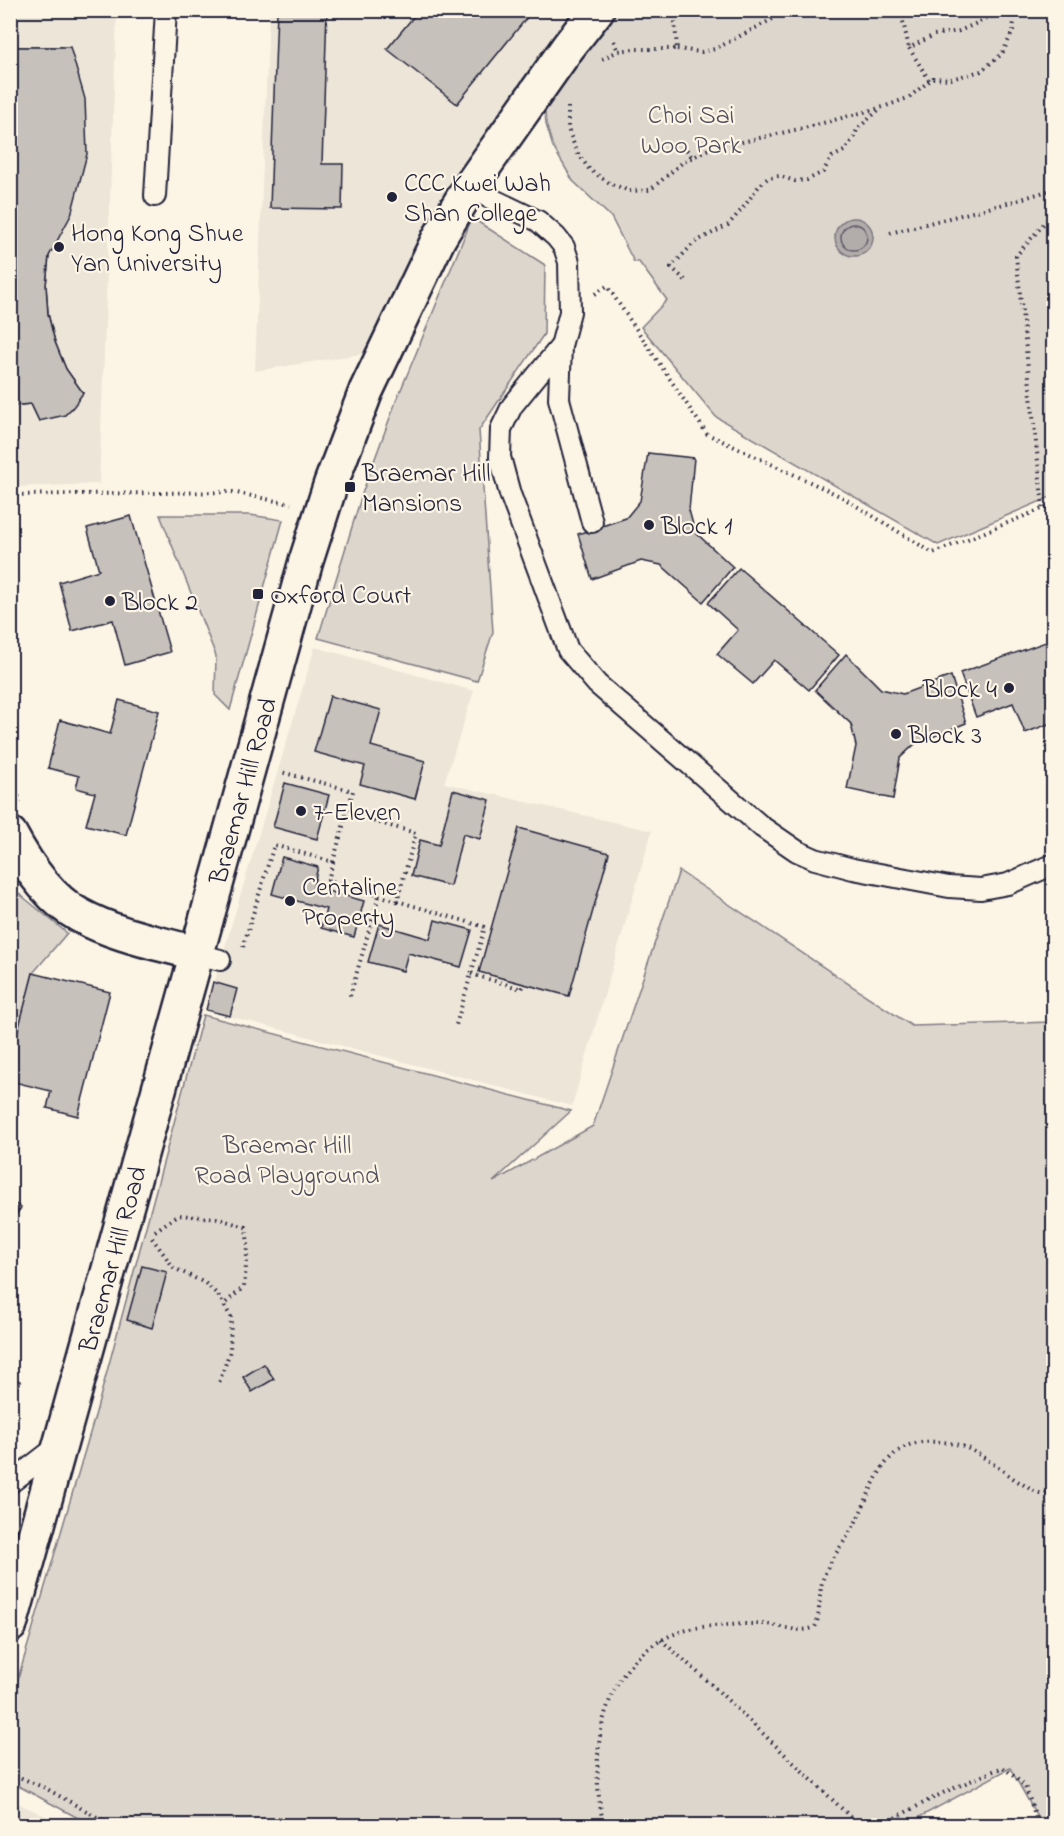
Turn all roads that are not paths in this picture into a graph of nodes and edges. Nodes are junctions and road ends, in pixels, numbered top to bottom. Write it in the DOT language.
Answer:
graph roads {
  1 [pos="166,10"];
  2 [pos="605,23"];
  3 [pos="469,188"];
  4 [pos="155,196"];
  5 [pos="561,346"];
  6 [pos="592,522"];
  7 [pos="10,834"];
  8 [pos="1053,864"];
  9 [pos="209,957"];
  10 [pos="60,1445"];
  11 [pos="10,1483"];
  12 [pos="10,1625"];
  1 -- 4 [label="lane"];
  2 -- 3 [label="street, Braemar Hill Road"];
  3 -- 5 [label="lane"];
  3 -- 9 [label="street, Braemar Hill Road"];
  5 -- 6 [label="lane"];
  5 -- 8 [label="lane"];
  7 -- 9 [label="street"];
  9 -- 10 [label="street, Braemar Hill Road"];
  10 -- 11 [label="lane"];
  10 -- 12 [label="street, Braemar Hill Road"];
}
